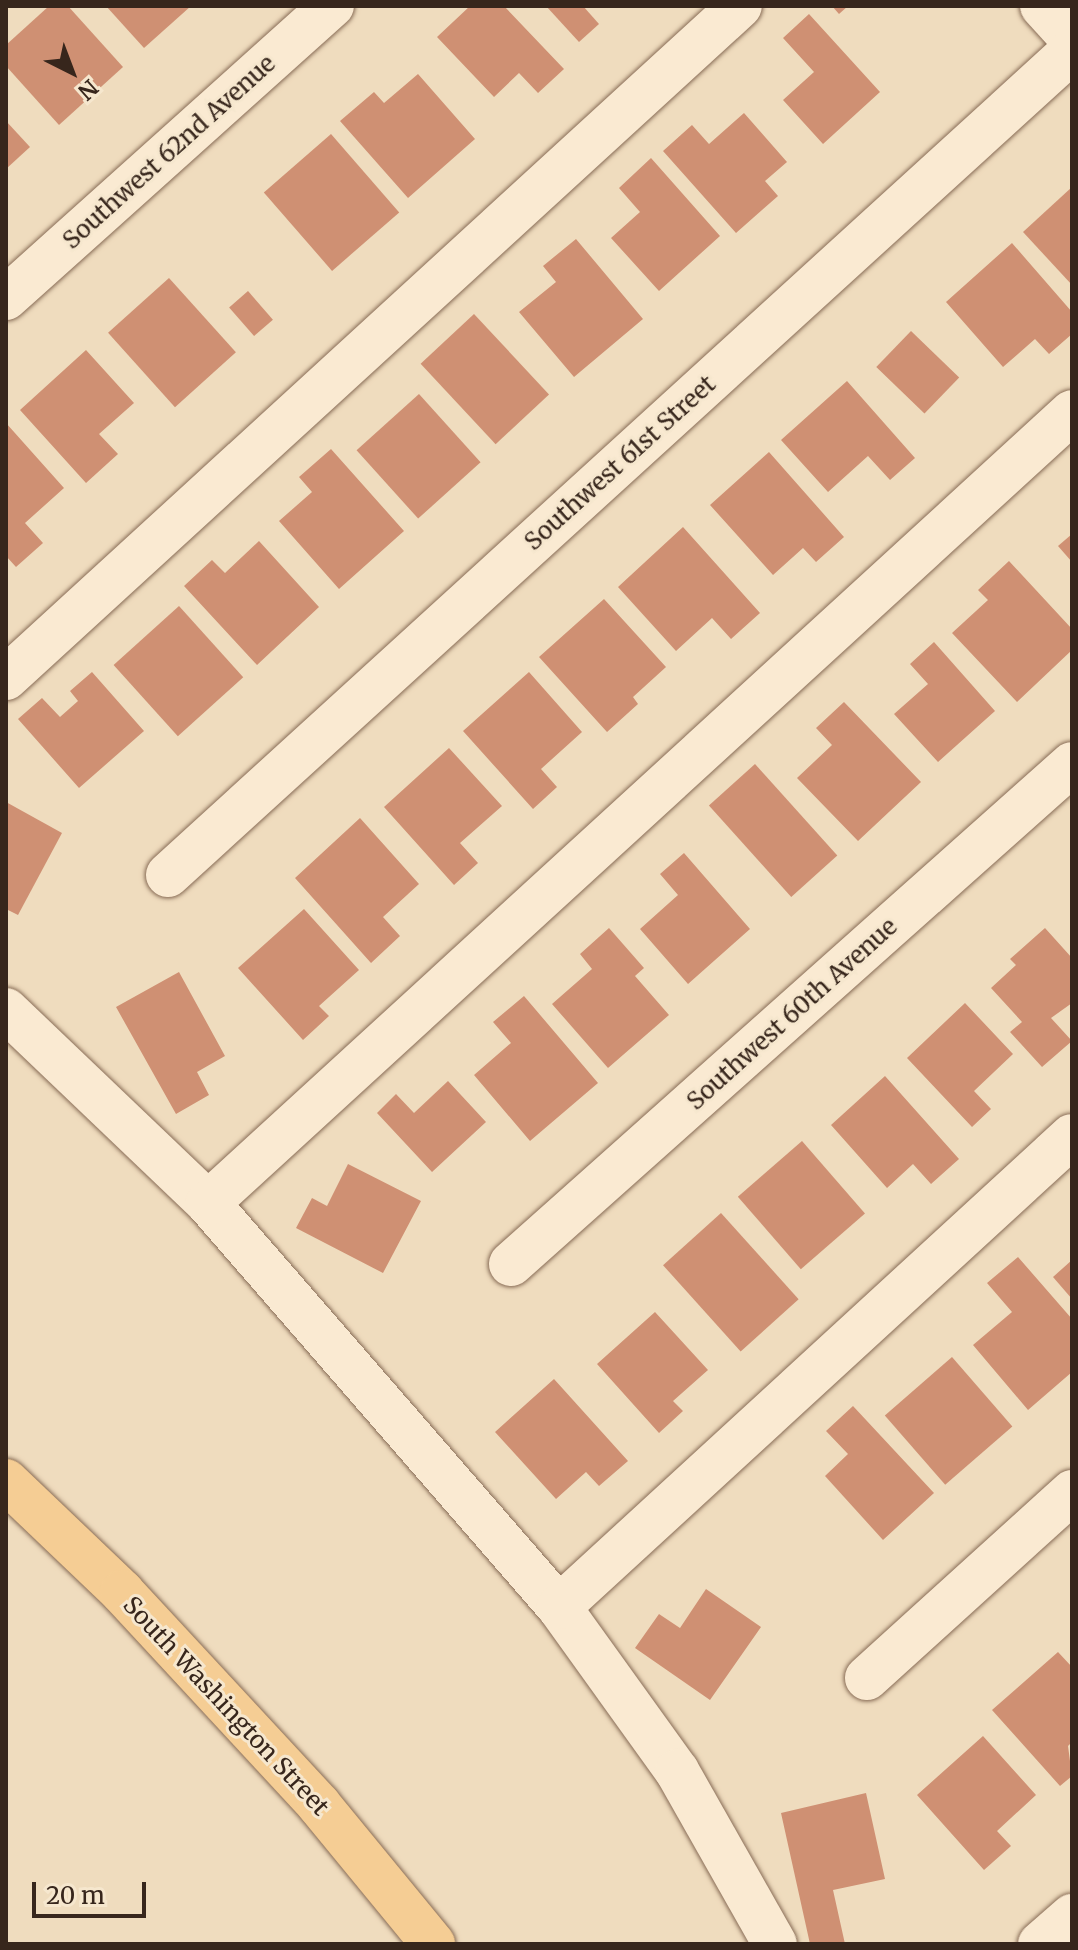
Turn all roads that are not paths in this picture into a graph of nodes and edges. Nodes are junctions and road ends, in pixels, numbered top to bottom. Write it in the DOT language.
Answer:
graph roads {
  1 [pos="332,6"];
  2 [pos="740,6"];
  3 [pos="1042,6"];
  4 [pos="1072,39"];
  5 [pos="1072,51"];
  6 [pos="6,298"];
  7 [pos="1072,412"];
  8 [pos="6,678"];
  9 [pos="1072,764"];
  10 [pos="168,875"];
  11 [pos="6,1010"];
  12 [pos="1072,1136"];
  13 [pos="208,1203"];
  14 [pos="511,1264"];
  15 [pos="6,1481"];
  16 [pos="1072,1492"];
  17 [pos="559,1607"];
  18 [pos="867,1678"];
  19 [pos="1072,1916"];
  20 [pos="433,1944"];
  21 [pos="775,1944"];
  22 [pos="1040,1944"];
  1 -- 6 [label="street, Southwest 62nd Avenue"];
  2 -- 8 [label="street"];
  3 -- 4 [label="street"];
  5 -- 10 [label="street, Southwest 61st Street"];
  7 -- 13 [label="street"];
  9 -- 14 [label="street, Southwest 60th Avenue"];
  11 -- 13 [label="street"];
  12 -- 17 [label="street"];
  13 -- 17 [label="street"];
  15 -- 20 [label="main road, South Washington Street"];
  16 -- 18 [label="street"];
  17 -- 21 [label="street"];
  19 -- 22 [label="street"];
}
